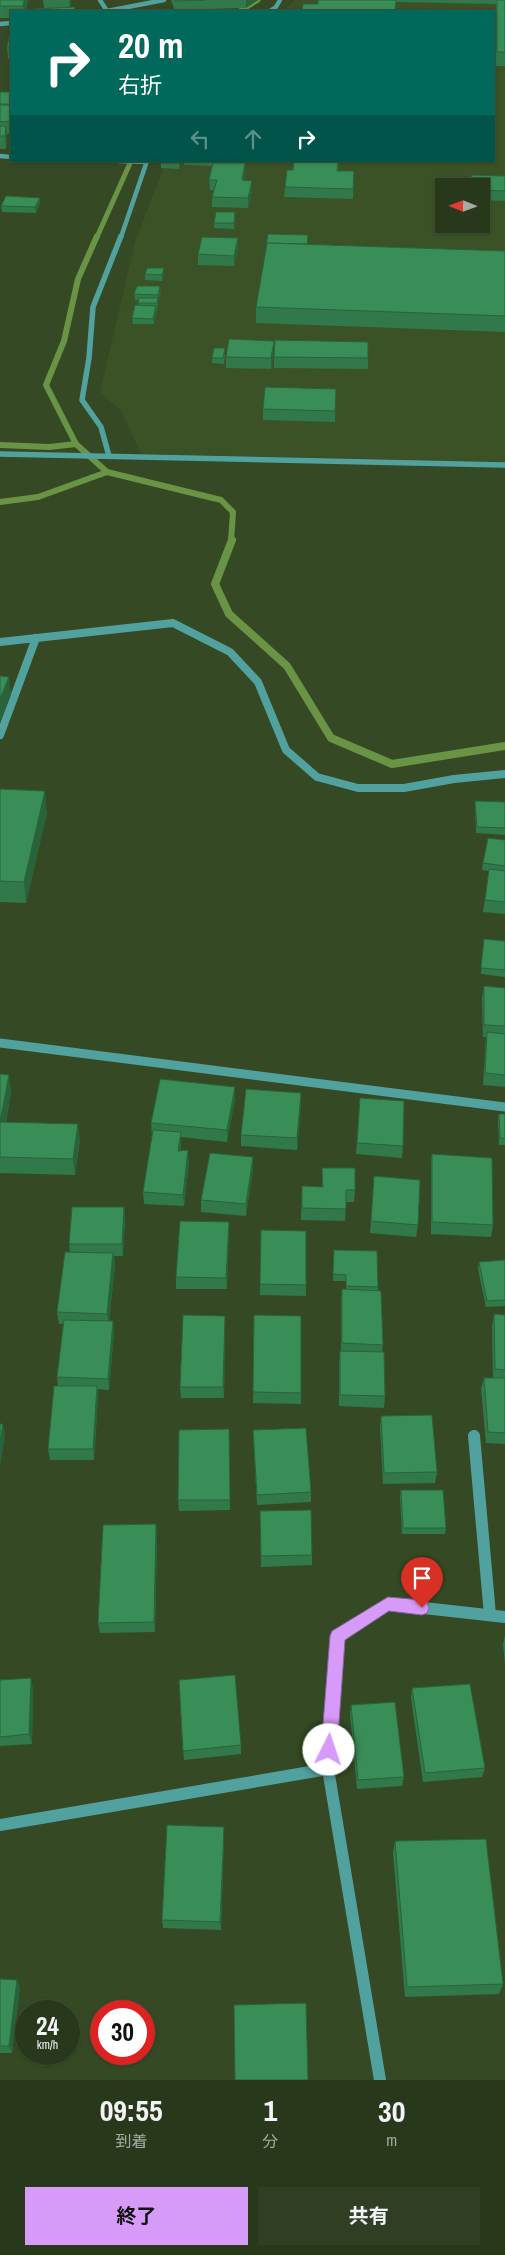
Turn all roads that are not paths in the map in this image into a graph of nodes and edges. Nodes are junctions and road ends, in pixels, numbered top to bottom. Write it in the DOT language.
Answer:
graph roads {
  1 [pos="164,0"];
  2 [pos="280,0"];
  3 [pos="112,10"];
  4 [pos="272,10"];
  5 [pos="147,162"];
  6 [pos="0,454"];
  7 [pos="109,456"];
  8 [pos="505,465"];
  9 [pos="36,638"];
  10 [pos="0,642"];
  11 [pos="0,735"];
  12 [pos="505,774"];
  13 [pos="0,1043"];
  14 [pos="505,1107"];
  15 [pos="474,1436"];
  16 [pos="490,1615"];
  17 [pos="505,1617"];
  18 [pos="328,1769"];
  19 [pos="0,1825"];
  20 [pos="380,2080"];
  1 -- 3 [label="street"];
  2 -- 4 [label="street"];
  5 -- 7 [label="street"];
  6 -- 7 [label="street"];
  7 -- 8 [label="street"];
  9 -- 10 [label="street"];
  9 -- 11 [label="street"];
  9 -- 12 [label="street"];
  13 -- 14 [label="street"];
  15 -- 16 [label="street"];
  16 -- 17 [label="street"];
  16 -- 18 [label="street"];
  18 -- 19 [label="street"];
  18 -- 20 [label="street"];
}
